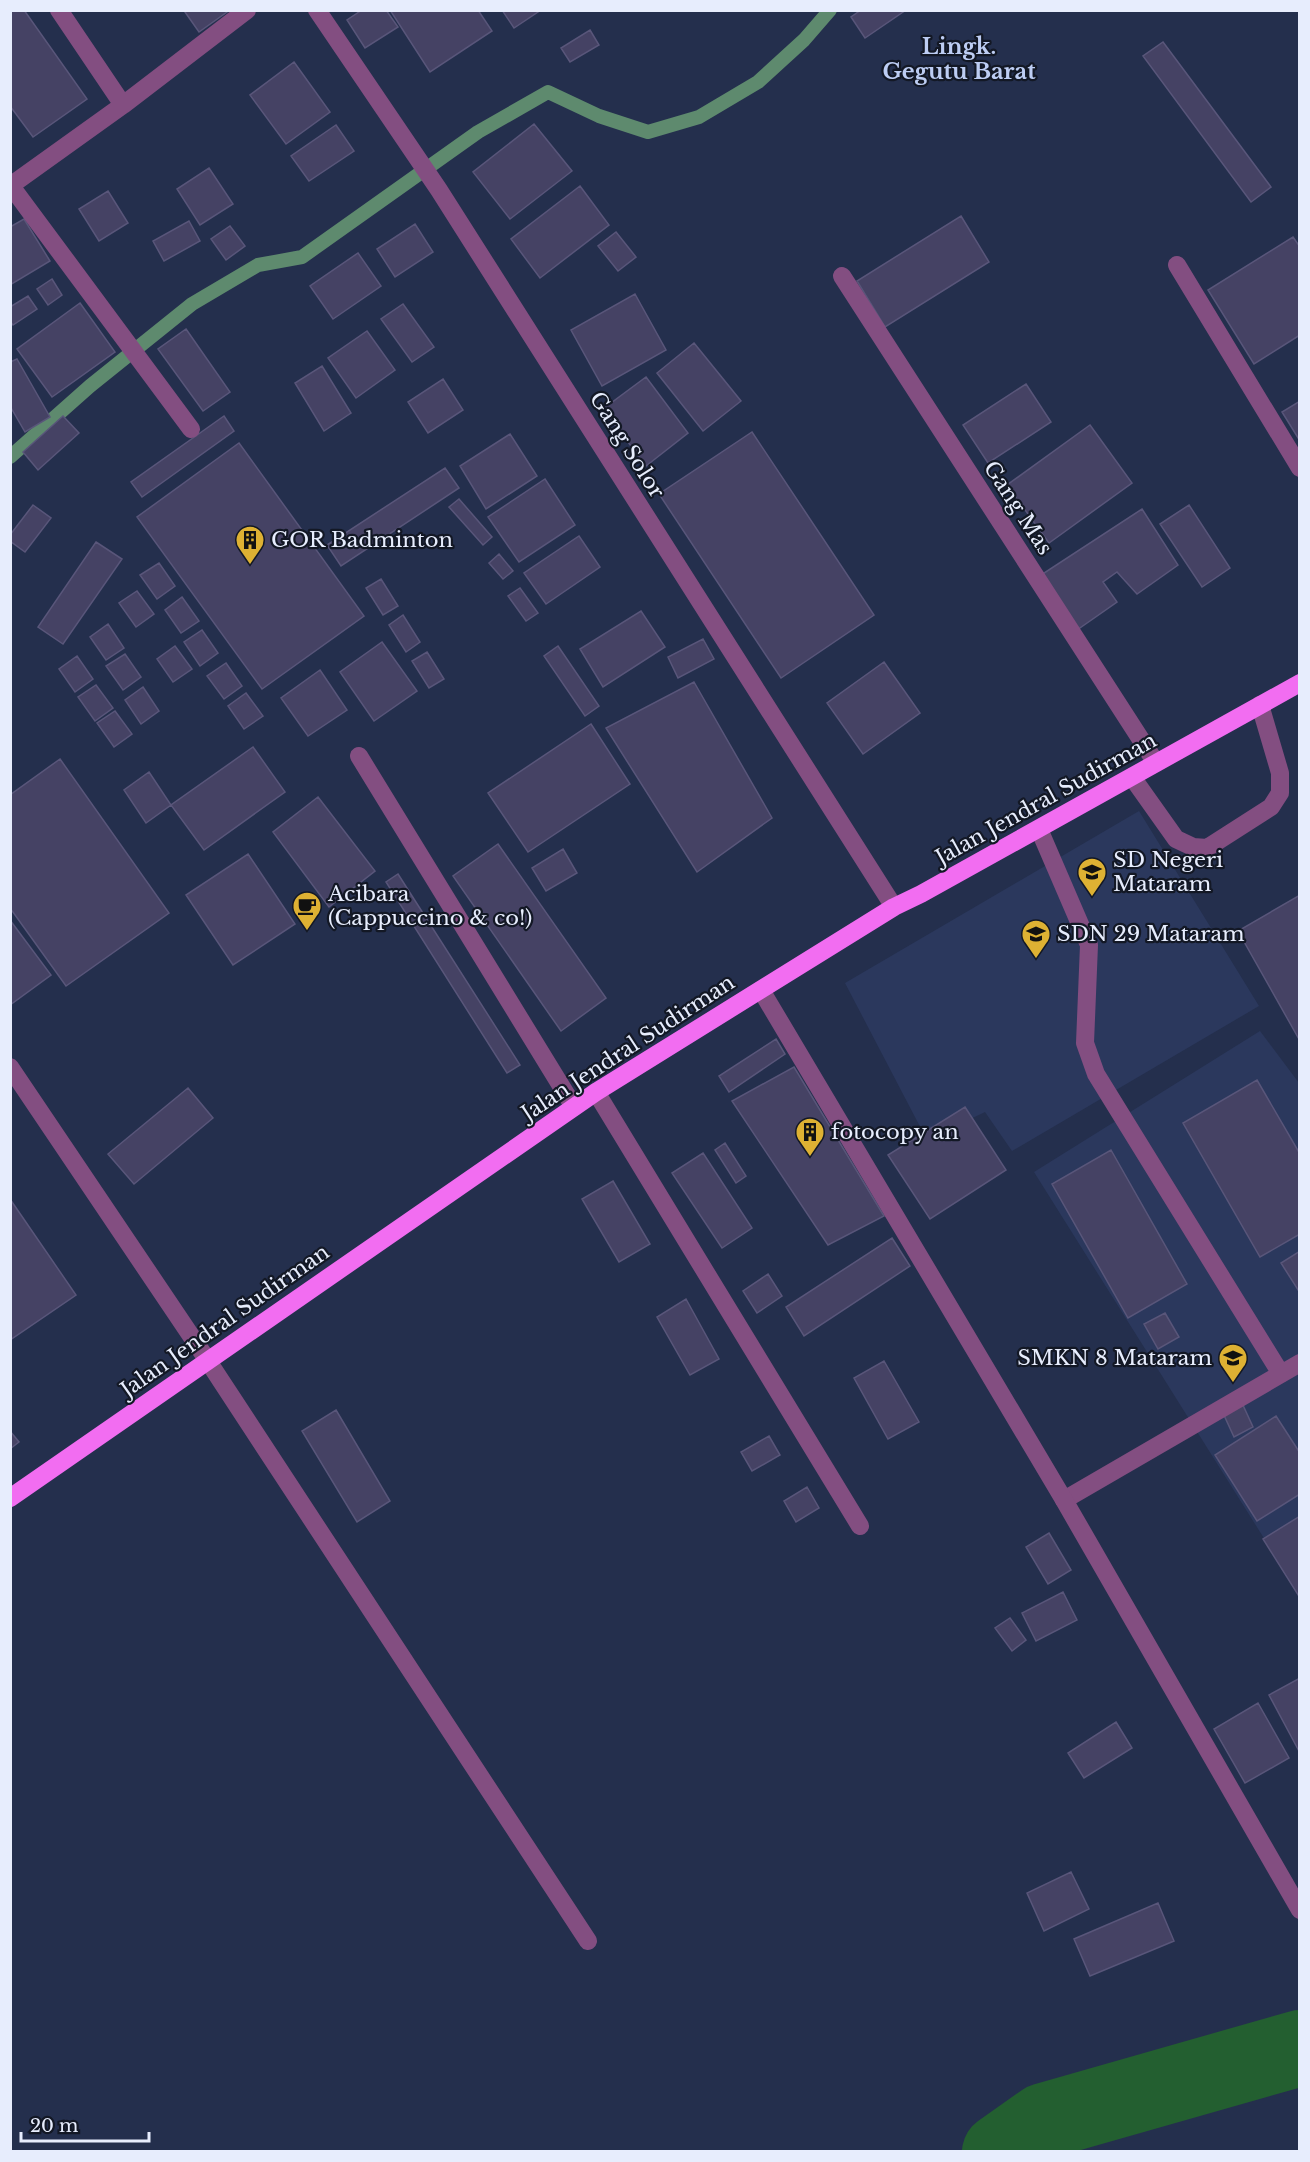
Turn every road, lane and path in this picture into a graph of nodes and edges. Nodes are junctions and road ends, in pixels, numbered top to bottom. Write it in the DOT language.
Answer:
graph roads {
  1 [pos="59,10"];
  2 [pos="247,10"];
  3 [pos="317,10"];
  4 [pos="123,105"];
  5 [pos="11,186"];
  6 [pos="1177,265"];
  7 [pos="842,276"];
  8 [pos="191,429"];
  9 [pos="1299,468"];
  10 [pos="1299,683"];
  11 [pos="1260,705"];
  12 [pos="359,756"];
  13 [pos="1156,764"];
  14 [pos="1132,777"];
  15 [pos="1039,829"];
  16 [pos="894,907"];
  17 [pos="762,990"];
  18 [pos="10,1067"];
  19 [pos="596,1092"];
  20 [pos="574,1107"];
  21 [pos="208,1361"];
  22 [pos="1299,1363"];
  23 [pos="1281,1374"];
  24 [pos="10,1498"];
  25 [pos="1064,1500"];
  26 [pos="860,1526"];
  27 [pos="1299,1910"];
  28 [pos="588,1941"];
  1 -- 4 [label="street"];
  2 -- 4 [label="street"];
  3 -- 16 [label="street, Gang Solor"];
  4 -- 5 [label="street"];
  5 -- 8 [label="street"];
  6 -- 9 [label="street"];
  7 -- 13 [label="street, Gang Mas"];
  10 -- 11 [label="highway, Jalan Jendral Sudirman"];
  11 -- 13 [label="highway, Jalan Jendral Sudirman"];
  11 -- 14 [label="street"];
  12 -- 20 [label="street"];
  13 -- 14 [label="highway, Jalan Jendral Sudirman"];
  14 -- 15 [label="highway, Jalan Jendral Sudirman"];
  15 -- 16 [label="highway, Jalan Jendral Sudirman"];
  15 -- 23 [label="street"];
  16 -- 17 [label="highway, Jalan Jendral Sudirman"];
  17 -- 19 [label="highway, Jalan Jendral Sudirman"];
  17 -- 25 [label="street"];
  18 -- 21 [label="street"];
  19 -- 20 [label="highway, Jalan Jendral Sudirman"];
  19 -- 26 [label="street"];
  20 -- 21 [label="highway, Jalan Jendral Sudirman"];
  21 -- 24 [label="highway, Jalan Jendral Sudirman"];
  21 -- 28 [label="street"];
  22 -- 23 [label="street"];
  23 -- 25 [label="street"];
  25 -- 27 [label="street"];
}
